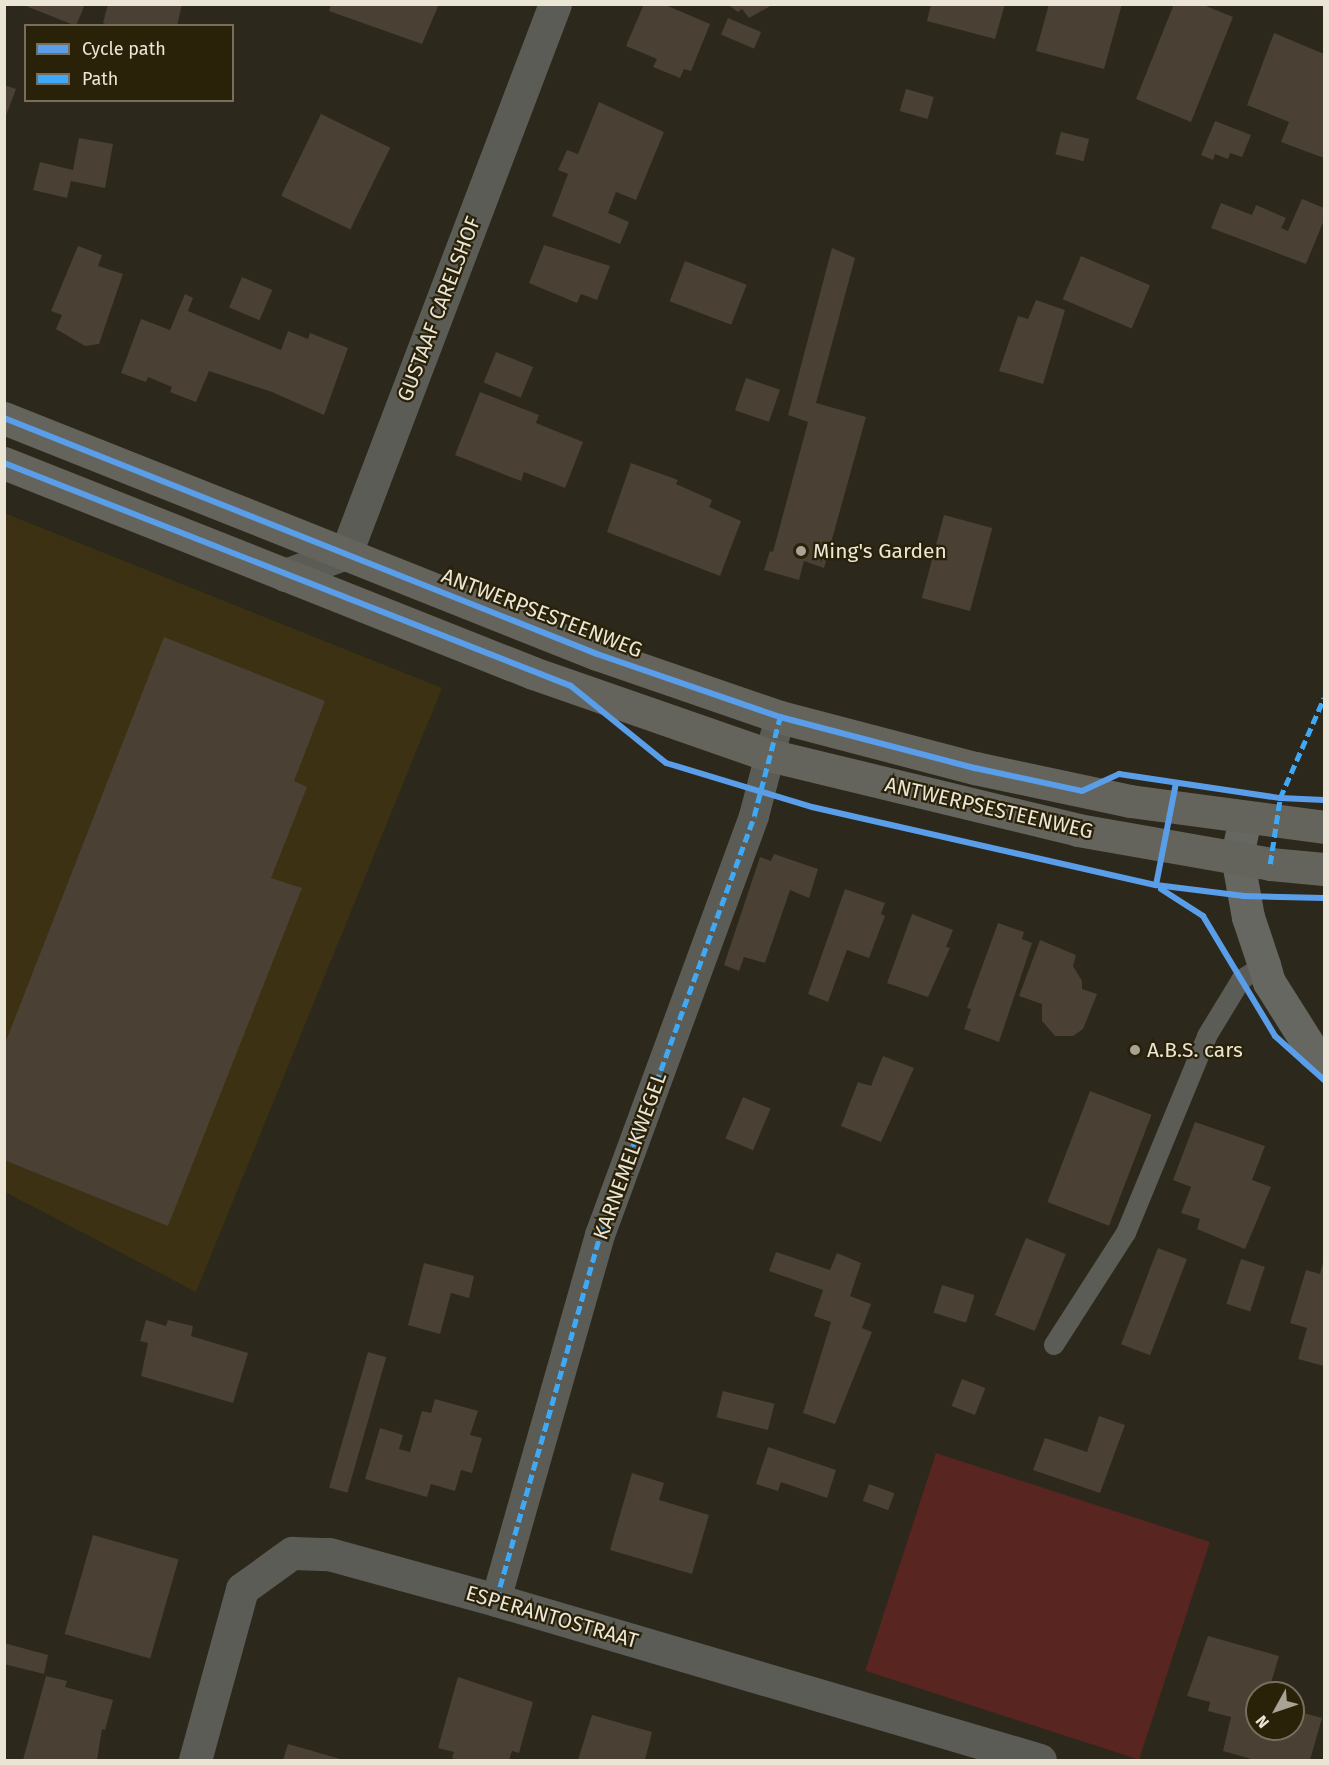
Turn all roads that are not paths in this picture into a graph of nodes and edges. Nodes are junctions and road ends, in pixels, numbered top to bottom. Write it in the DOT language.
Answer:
graph roads {
  1 [pos="555,4"];
  2 [pos="4,418"];
  3 [pos="4,463"];
  4 [pos="346,554"];
  5 [pos="285,575"];
  6 [pos="780,717"];
  7 [pos="769,755"];
  8 [pos="1245,818"];
  9 [pos="1324,827"];
  10 [pos="1238,856"];
  11 [pos="1324,869"];
  12 [pos="1264,965"];
  13 [pos="1324,1061"];
  14 [pos="1054,1346"];
  15 [pos="496,1600"];
  16 [pos="195,1761"];
  17 [pos="1040,1761"];
  1 -- 4 [label="street, GUSTAAF CARELSHOF"];
  2 -- 4 [label="main road, ANTWERPSESTEENWEG"];
  3 -- 5 [label="main road, ANTWERPSESTEENWEG"];
  4 -- 5 [label="street"];
  4 -- 6 [label="main road, ANTWERPSESTEENWEG"];
  5 -- 7 [label="main road, ANTWERPSESTEENWEG"];
  6 -- 7 [label="street, KARNEMELKWEGEL"];
  6 -- 8 [label="main road, ANTWERPSESTEENWEG"];
  7 -- 10 [label="main road, ANTWERPSESTEENWEG"];
  7 -- 15 [label="street, KARNEMELKWEGEL"];
  8 -- 9 [label="main road, ANTWERPSESTEENWEG"];
  8 -- 10 [label="main road"];
  10 -- 11 [label="main road, ANTWERPSESTEENWEG"];
  10 -- 12 [label="main road"];
  12 -- 13 [label="main road"];
  12 -- 14 [label="lane"];
  15 -- 16 [label="street, ESPERANTOSTRAAT"];
  15 -- 17 [label="street, ESPERANTOSTRAAT"];
}
